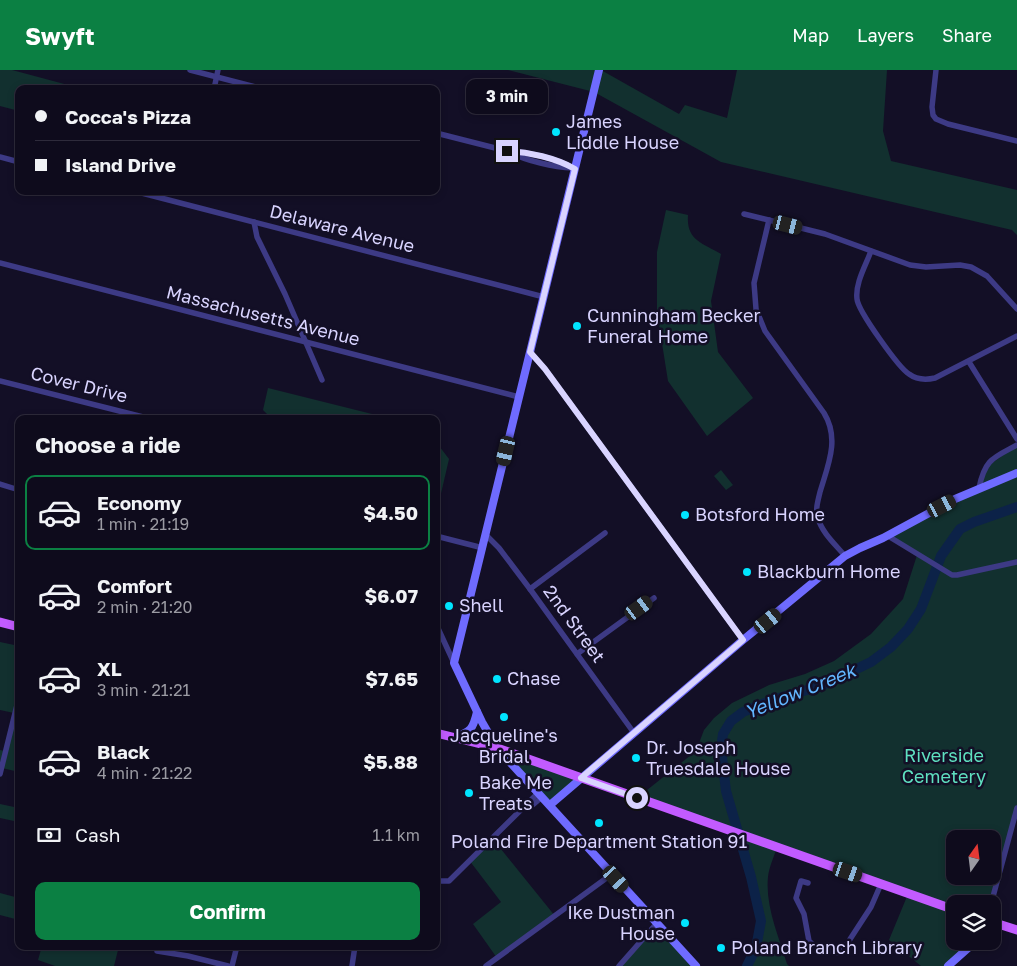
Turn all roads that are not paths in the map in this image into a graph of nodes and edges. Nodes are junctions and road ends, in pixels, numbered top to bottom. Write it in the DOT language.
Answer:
graph roads {
  1 [pos="190,70"];
  2 [pos="218,70"];
  3 [pos="599,70"];
  4 [pos="936,70"];
  5 [pos="217,77"];
  6 [pos="215,85"];
  7 [pos="248,85"];
  8 [pos="440,134"];
  9 [pos="1017,140"];
  10 [pos="0,157"];
  11 [pos="15,161"];
  12 [pos="575,169"];
  13 [pos="149,195"];
  14 [pos="744,214"];
  15 [pos="769,220"];
  16 [pos="254,222"];
  17 [pos="872,251"];
  18 [pos="0,263"];
  19 [pos="544,297"];
  20 [pos="1017,309"];
  21 [pos="1017,336"];
  22 [pos="305,342"];
  23 [pos="530,352"];
  24 [pos="969,362"];
  25 [pos="322,380"];
  26 [pos="0,381"];
  27 [pos="519,397"];
  28 [pos="135,415"];
  29 [pos="1017,439"];
  30 [pos="1017,445"];
  31 [pos="1017,473"];
  32 [pos="0,484"];
  33 [pos="979,488"];
  34 [pos="15,489"];
  35 [pos="604,533"];
  36 [pos="486,535"];
  37 [pos="888,536"];
  38 [pos="440,537"];
  39 [pos="483,548"];
  40 [pos="845,556"];
  41 [pos="1017,562"];
  42 [pos="530,589"];
  43 [pos="654,598"];
  44 [pos="0,622"];
  45 [pos="15,626"];
  46 [pos="440,633"];
  47 [pos="743,640"];
  48 [pos="577,654"];
  49 [pos="454,663"];
  50 [pos="477,712"];
  51 [pos="15,713"];
  52 [pos="634,733"];
  53 [pos="440,734"];
  54 [pos="454,737"];
  55 [pos="497,748"];
  56 [pos="0,774"];
  57 [pos="581,778"];
  58 [pos="540,795"];
  59 [pos="550,806"];
  60 [pos="1017,808"];
  61 [pos="612,874"];
  62 [pos="440,882"];
  63 [pos="808,882"];
  64 [pos="881,884"];
  65 [pos="993,895"];
  66 [pos="946,907"];
  67 [pos="657,923"];
  68 [pos="1001,925"];
  69 [pos="1017,930"];
  70 [pos="236,950"];
  71 [pos="354,950"];
  72 [pos="966,950"];
  73 [pos="157,951"];
  74 [pos="228,966"];
  75 [pos="232,966"];
  76 [pos="352,966"];
  77 [pos="486,966"];
  78 [pos="619,966"];
  79 [pos="696,966"];
  80 [pos="948,966"];
  1 -- 5 [label="street"];
  2 -- 5 [label="street"];
  3 -- 12 [label="main road"];
  4 -- 9 [label="street"];
  5 -- 6 [label="street"];
  5 -- 7 [label="street"];
  8 -- 12 [label="street"];
  10 -- 11 [label="street"];
  12 -- 19 [label="main road"];
  13 -- 16 [label="street, Delaware Avenue"];
  14 -- 15 [label="street"];
  15 -- 17 [label="street"];
  15 -- 40 [label="street"];
  16 -- 19 [label="street, Delaware Avenue"];
  16 -- 22 [label="street"];
  17 -- 20 [label="street"];
  17 -- 24 [label="street"];
  18 -- 22 [label="street, Massachusetts Avenue"];
  19 -- 23 [label="main road"];
  21 -- 24 [label="street"];
  22 -- 25 [label="street"];
  22 -- 27 [label="street, Massachusetts Avenue"];
  23 -- 27 [label="main road"];
  23 -- 47 [label="street"];
  24 -- 29 [label="street"];
  26 -- 28 [label="street, Cover Drive"];
  27 -- 36 [label="main road"];
  30 -- 33 [label="street"];
  31 -- 33 [label="main road"];
  32 -- 34 [label="street"];
  33 -- 37 [label="main road"];
  35 -- 42 [label="street"];
  36 -- 39 [label="main road"];
  36 -- 42 [label="street, 2nd Street"];
  37 -- 40 [label="main road"];
  37 -- 41 [label="street"];
  38 -- 39 [label="street"];
  39 -- 49 [label="main road"];
  40 -- 47 [label="main road"];
  42 -- 48 [label="street, 2nd Street"];
  43 -- 48 [label="street"];
  44 -- 45 [label="main road"];
  46 -- 49 [label="street"];
  47 -- 52 [label="main road"];
  48 -- 52 [label="street, 2nd Street"];
  49 -- 50 [label="main road"];
  50 -- 54 [label="main road"];
  50 -- 55 [label="main road"];
  51 -- 56 [label="street"];
  52 -- 57 [label="main road"];
  53 -- 54 [label="main road"];
  54 -- 55 [label="main road"];
  55 -- 57 [label="main road"];
  55 -- 58 [label="main road"];
  57 -- 59 [label="main road"];
  57 -- 64 [label="main road"];
  58 -- 59 [label="main road"];
  58 -- 62 [label="street"];
  59 -- 61 [label="main road"];
  60 -- 65 [label="street"];
  61 -- 67 [label="main road"];
  61 -- 77 [label="street"];
  63 -- 64 [label="street"];
  64 -- 66 [label="main road"];
  67 -- 78 [label="street"];
  67 -- 79 [label="main road"];
  68 -- 69 [label="main road"];
  70 -- 75 [label="street"];
  71 -- 76 [label="street"];
  72 -- 80 [label="main road"];
  73 -- 74 [label="street"];
}
